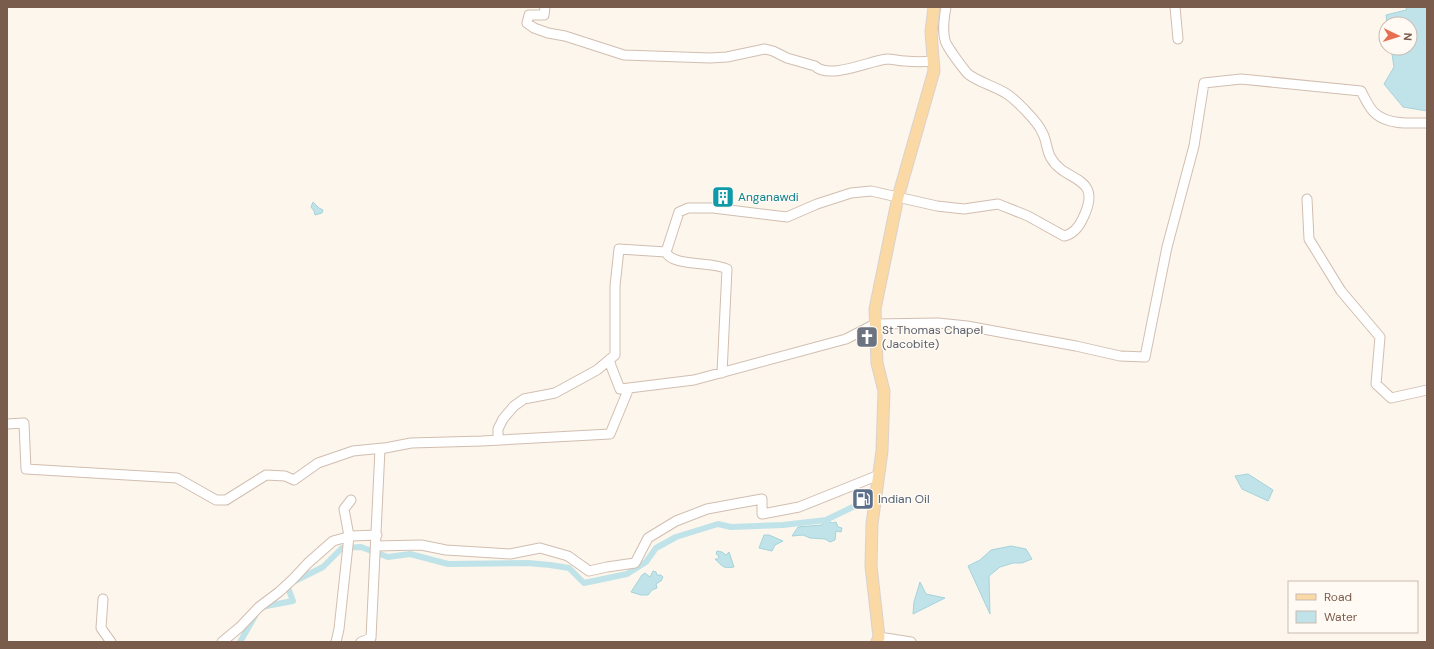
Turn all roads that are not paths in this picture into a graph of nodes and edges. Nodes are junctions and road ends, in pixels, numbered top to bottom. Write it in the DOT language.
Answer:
graph roads {
  1 [pos="545,7"];
  2 [pos="934,7"];
  3 [pos="946,7"];
  4 [pos="1175,7"];
  5 [pos="1178,39"];
  6 [pos="933,61"];
  7 [pos="1427,123"];
  8 [pos="898,197"];
  9 [pos="1307,199"];
  10 [pos="666,252"];
  11 [pos="876,324"];
  12 [pos="610,359"];
  13 [pos="722,373"];
  14 [pos="629,388"];
  15 [pos="1427,390"];
  16 [pos="7,424"];
  17 [pos="498,440"];
  18 [pos="383,448"];
  19 [pos="879,475"];
  20 [pos="351,500"];
  21 [pos="377,535"];
  22 [pos="349,536"];
  23 [pos="376,546"];
  24 [pos="103,598"];
  25 [pos="878,639"];
  26 [pos="111,642"];
  27 [pos="222,642"];
  28 [pos="336,642"];
  29 [pos="361,642"];
  30 [pos="912,642"];
  1 -- 6 [label="street"];
  2 -- 6 [label="main road"];
  3 -- 8 [label="street"];
  4 -- 5 [label="street"];
  6 -- 8 [label="main road"];
  7 -- 11 [label="street"];
  8 -- 10 [label="street"];
  8 -- 11 [label="main road"];
  9 -- 15 [label="street"];
  10 -- 12 [label="street"];
  10 -- 13 [label="street"];
  11 -- 13 [label="street"];
  11 -- 19 [label="main road"];
  12 -- 14 [label="street"];
  12 -- 17 [label="street"];
  13 -- 14 [label="street"];
  14 -- 17 [label="street"];
  16 -- 18 [label="street"];
  17 -- 18 [label="street"];
  18 -- 21 [label="street"];
  19 -- 23 [label="street"];
  19 -- 25 [label="main road"];
  20 -- 22 [label="street"];
  21 -- 22 [label="street"];
  21 -- 23 [label="street"];
  22 -- 27 [label="street"];
  22 -- 28 [label="street"];
  23 -- 29 [label="street"];
  24 -- 26 [label="street"];
  25 -- 30 [label="street"];
}
